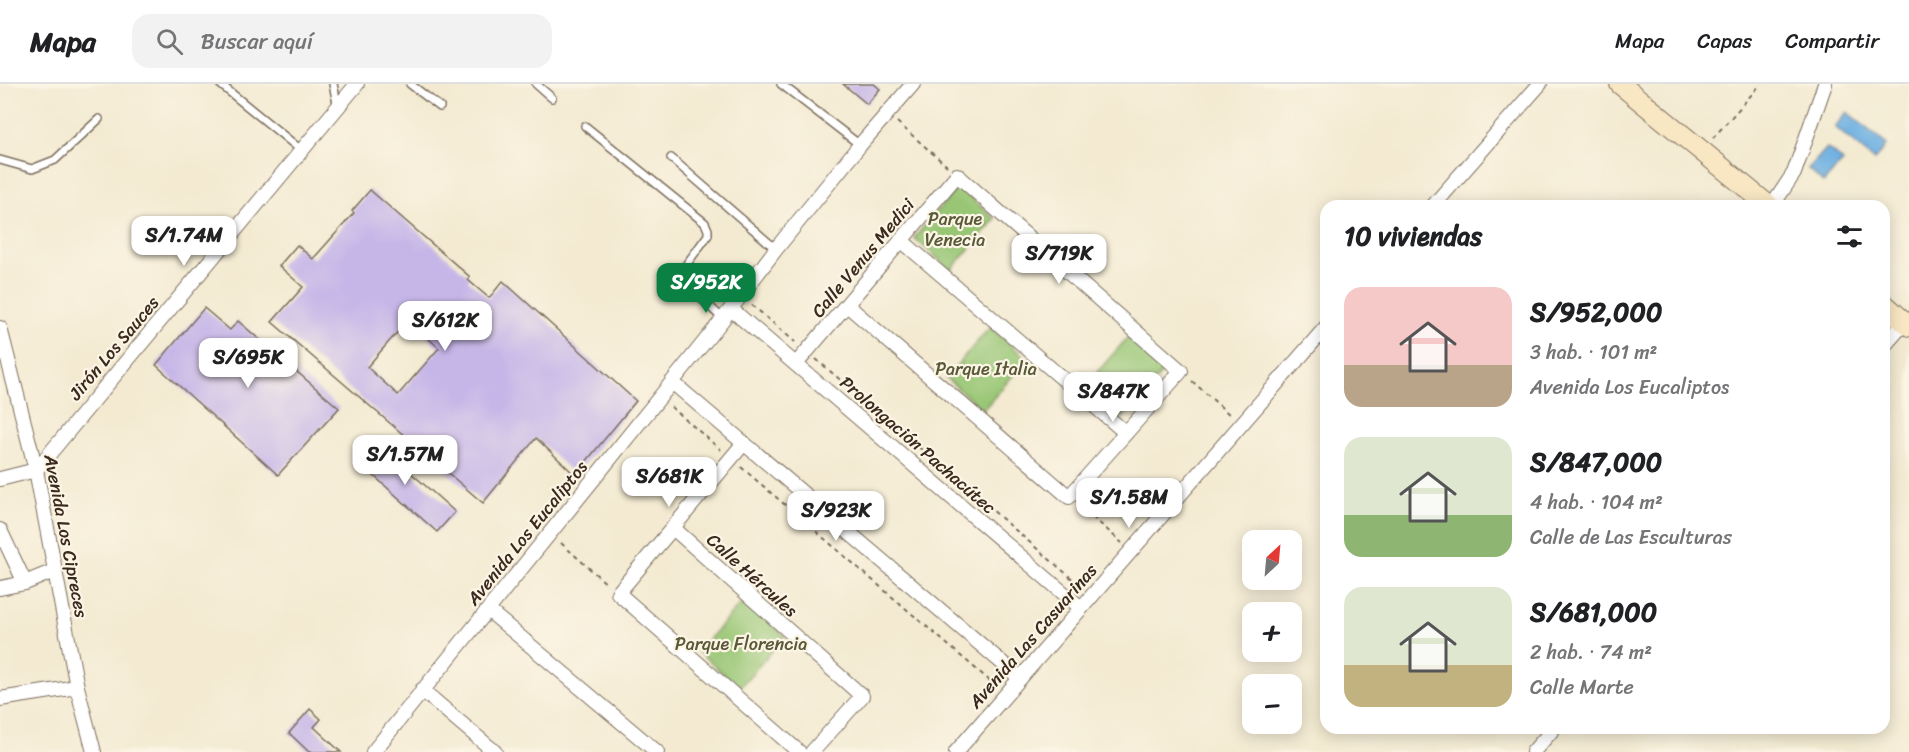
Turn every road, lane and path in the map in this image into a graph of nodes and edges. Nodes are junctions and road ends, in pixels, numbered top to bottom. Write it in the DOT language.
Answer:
graph roads {
  1 [pos="220,84"];
  2 [pos="333,84"];
  3 [pos="357,84"];
  4 [pos="410,84"];
  5 [pos="536,84"];
  6 [pos="782,84"];
  7 [pos="913,84"];
  8 [pos="1539,84"];
  9 [pos="1620,84"];
  10 [pos="1761,84"];
  11 [pos="1825,84"];
  12 [pos="552,98"];
  13 [pos="440,107"];
  14 [pos="338,108"];
  15 [pos="888,115"];
  16 [pos="99,119"];
  17 [pos="585,126"];
  18 [pos="860,145"];
  19 [pos="301,150"];
  20 [pos="1702,150"];
  21 [pos="671,159"];
  22 [pos="0,160"];
  23 [pos="957,175"];
  24 [pos="1438,200"];
  25 [pos="1764,200"];
  26 [pos="1775,200"];
  27 [pos="902,241"];
  28 [pos="776,249"];
  29 [pos="741,296"];
  30 [pos="847,305"];
  31 [pos="1890,309"];
  32 [pos="727,314"];
  33 [pos="1907,324"];
  34 [pos="0,328"];
  35 [pos="1320,334"];
  36 [pos="1890,340"];
  37 [pos="807,352"];
  38 [pos="796,364"];
  39 [pos="1181,371"];
  40 [pos="672,382"];
  41 [pos="660,397"];
  42 [pos="1241,424"];
  43 [pos="1126,433"];
  44 [pos="744,443"];
  45 [pos="731,458"];
  46 [pos="36,470"];
  47 [pos="0,479"];
  48 [pos="1070,497"];
  49 [pos="673,528"];
  50 [pos="0,530"];
  51 [pos="550,533"];
  52 [pos="1131,550"];
  53 [pos="54,571"];
  54 [pos="25,584"];
  55 [pos="0,588"];
  56 [pos="618,593"];
  57 [pos="1092,595"];
  58 [pos="1081,608"];
  59 [pos="488,610"];
  60 [pos="1020,678"];
  61 [pos="77,687"];
  62 [pos="422,690"];
  63 [pos="1006,694"];
  64 [pos="0,699"];
  65 [pos="1549,734"];
  66 [pos="94,752"];
  67 [pos="373,752"];
  68 [pos="495,752"];
  69 [pos="657,752"];
  70 [pos="799,752"];
  71 [pos="812,752"];
  72 [pos="956,752"];
  73 [pos="1533,752"];
  1 -- 19 [label="lane"];
  2 -- 14 [label="lane"];
  3 -- 14 [label="street, Jirón Los Sauces"];
  4 -- 13 [label="lane"];
  5 -- 12 [label="lane"];
  6 -- 18 [label="lane"];
  7 -- 15 [label="street, Avenida Los Eucaliptos"];
  8 -- 24 [label="street"];
  9 -- 20 [label="main road"];
  10 -- 20 [label="path"];
  11 -- 26 [label="street"];
  14 -- 19 [label="street, Jirón Los Sauces"];
  15 -- 18 [label="street, Avenida Los Eucaliptos"];
  15 -- 23 [label="path"];
  16 -- 22 [label="lane"];
  17 -- 32 [label="lane"];
  18 -- 28 [label="street, Avenida Los Eucaliptos"];
  19 -- 46 [label="street, Jirón Los Sauces"];
  20 -- 25 [label="main road"];
  21 -- 28 [label="lane"];
  23 -- 27 [label="street, Calle Venus Medici"];
  23 -- 39 [label="street"];
  27 -- 30 [label="street, Calle Venus Medici"];
  27 -- 43 [label="street"];
  28 -- 29 [label="street, Avenida Los Eucaliptos"];
  29 -- 32 [label="street, Avenida Los Eucaliptos"];
  29 -- 37 [label="path"];
  30 -- 37 [label="street, Calle Venus Medici"];
  30 -- 48 [label="street"];
  31 -- 33 [label="main road"];
  32 -- 38 [label="street, Prolongación Pachacútec"];
  32 -- 40 [label="street, Avenida Los Eucaliptos"];
  33 -- 36 [label="street"];
  34 -- 46 [label="street, Avenida Los Cipreces"];
  35 -- 42 [label="street, Avenida Las Casuarinas"];
  37 -- 38 [label="street, Calle Venus Medici"];
  37 -- 57 [label="path"];
  38 -- 58 [label="street, Prolongación Pachacútec"];
  39 -- 42 [label="path"];
  39 -- 43 [label="street"];
  40 -- 41 [label="street, Avenida Los Eucaliptos"];
  40 -- 44 [label="street"];
  41 -- 45 [label="path"];
  41 -- 51 [label="street, Avenida Los Eucaliptos"];
  42 -- 52 [label="street, Avenida Las Casuarinas"];
  43 -- 48 [label="street"];
  44 -- 45 [label="street"];
  44 -- 60 [label="street"];
  45 -- 49 [label="street"];
  45 -- 63 [label="path"];
  46 -- 47 [label="street"];
  46 -- 53 [label="street, Avenida Los Cipreces"];
  48 -- 52 [label="path"];
  49 -- 56 [label="street"];
  49 -- 71 [label="street, Calle Hércules"];
  50 -- 54 [label="street"];
  51 -- 56 [label="path"];
  51 -- 59 [label="street, Avenida Los Eucaliptos"];
  52 -- 57 [label="street, Avenida Las Casuarinas"];
  53 -- 54 [label="street"];
  53 -- 61 [label="street, Avenida Los Cipreces"];
  54 -- 55 [label="street"];
  56 -- 70 [label="street"];
  57 -- 58 [label="street, Avenida Las Casuarinas"];
  58 -- 60 [label="street, Avenida Las Casuarinas"];
  59 -- 62 [label="street, Avenida Los Eucaliptos"];
  59 -- 69 [label="street"];
  60 -- 63 [label="street, Avenida Las Casuarinas"];
  61 -- 64 [label="street"];
  61 -- 66 [label="street, Avenida Los Cipreces"];
  62 -- 67 [label="street, Avenida Los Eucaliptos"];
  62 -- 68 [label="street"];
  63 -- 72 [label="street, Avenida Las Casuarinas"];
  65 -- 73 [label="street"];
}
